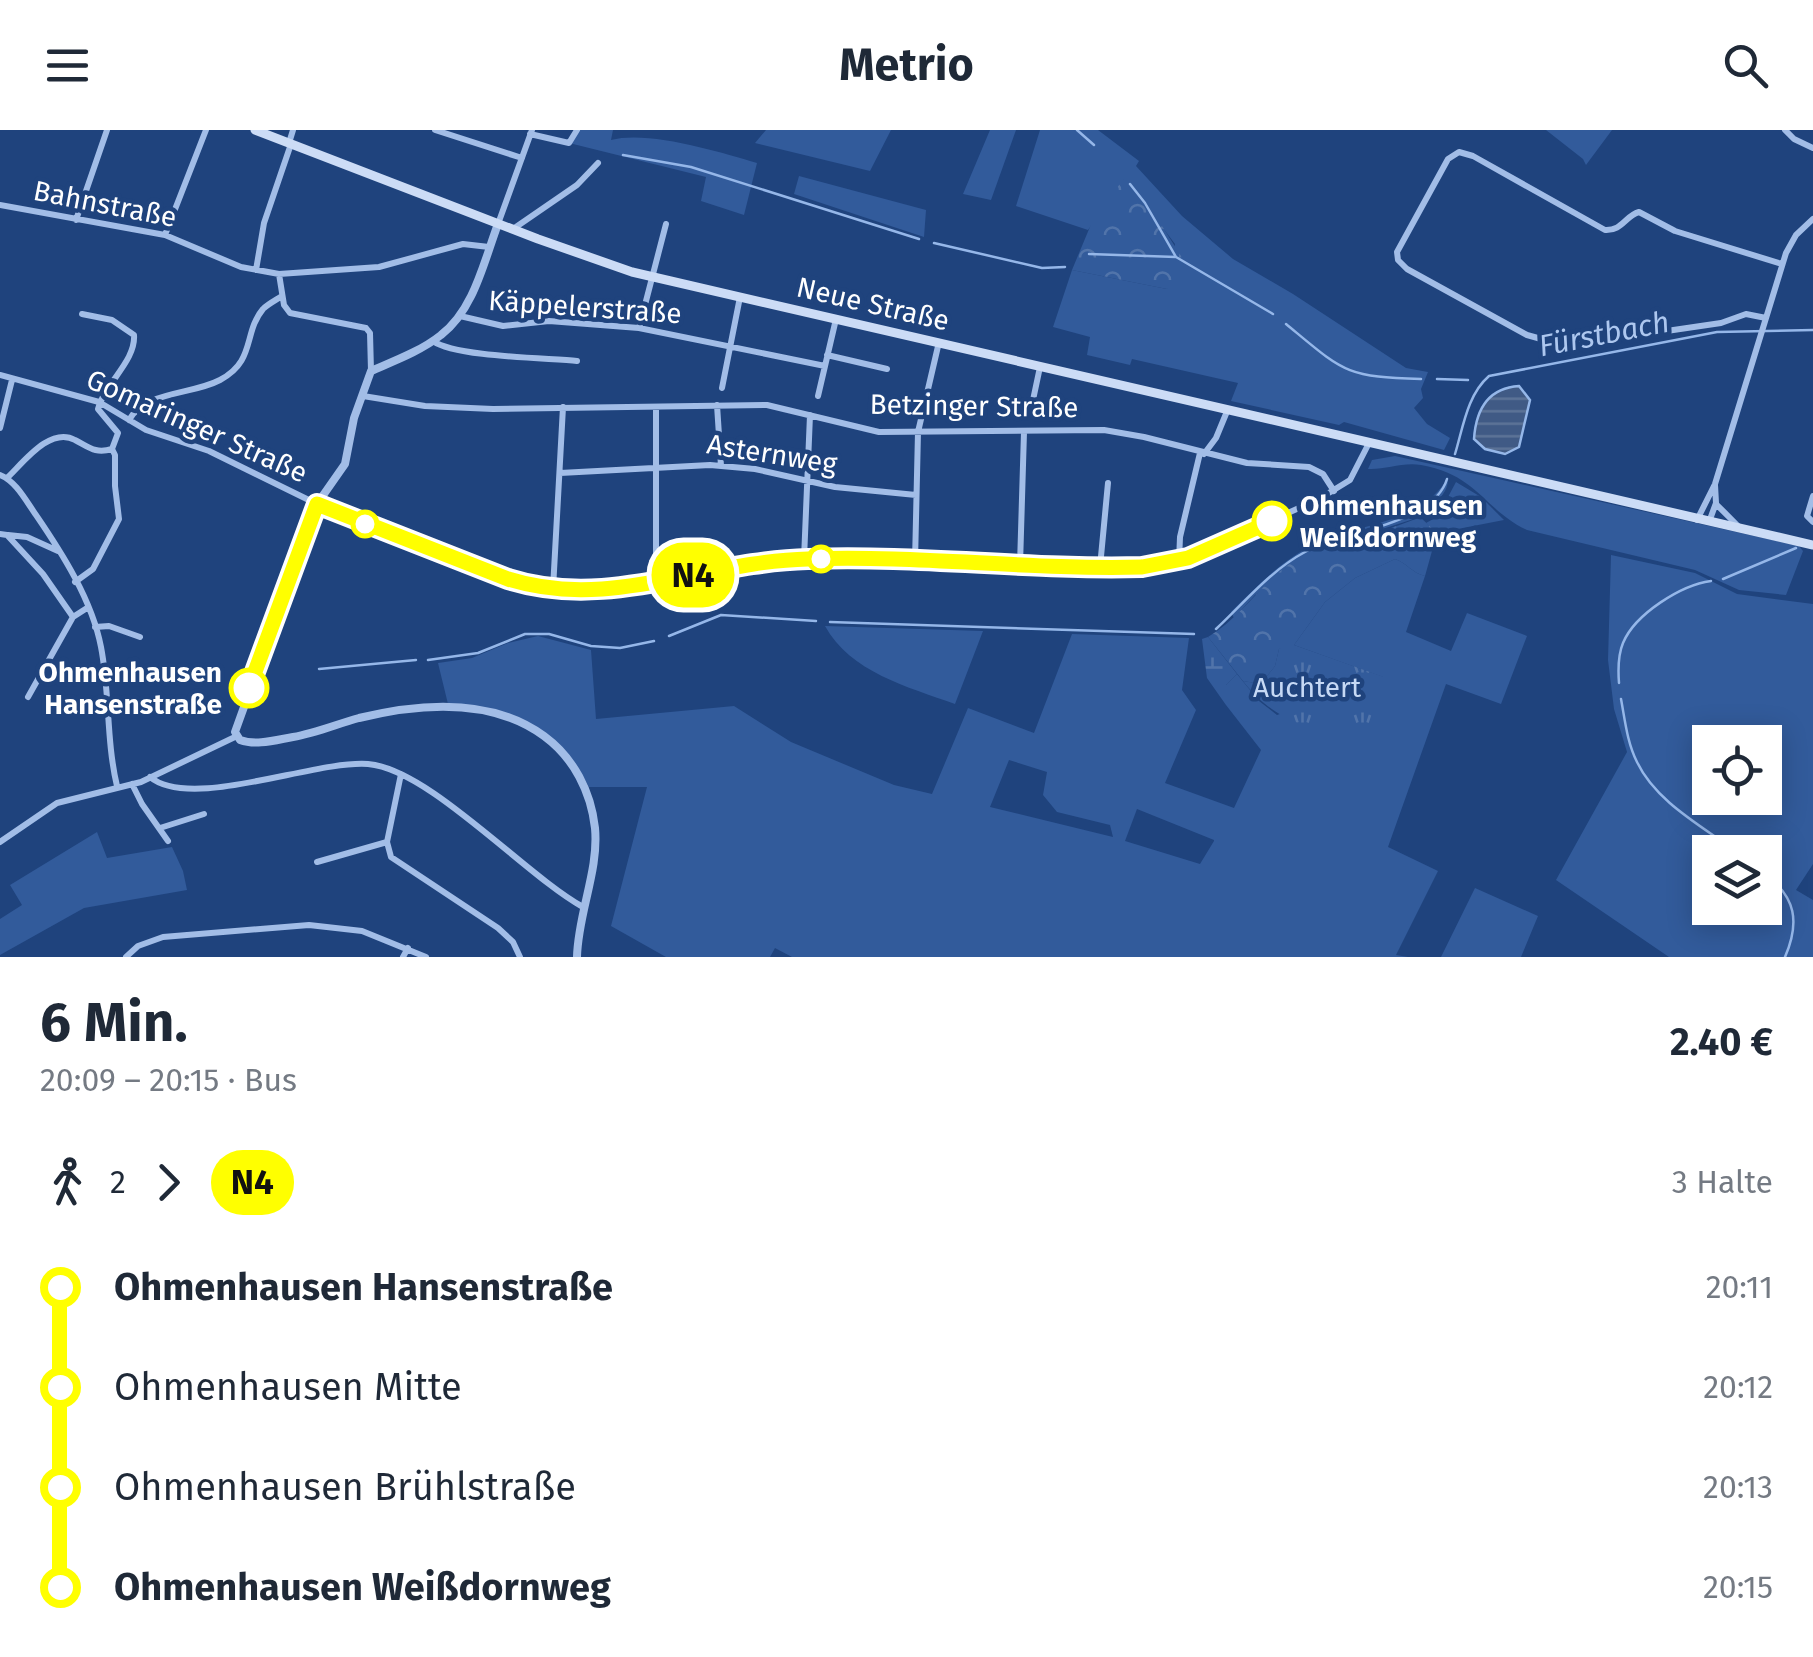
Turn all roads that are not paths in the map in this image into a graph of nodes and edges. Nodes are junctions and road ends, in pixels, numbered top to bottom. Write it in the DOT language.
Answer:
graph roads {
  1 [pos="107,130"];
  2 [pos="206,130"];
  3 [pos="254,130"];
  4 [pos="293,130"];
  5 [pos="435,130"];
  6 [pos="578,130"];
  7 [pos="1785,130"];
  8 [pos="531,132"];
  9 [pos="290,143"];
  10 [pos="1813,148"];
  11 [pos="522,158"];
  12 [pos="598,162"];
  13 [pos="0,205"];
  14 [pos="76,220"];
  15 [pos="1813,220"];
  16 [pos="498,224"];
  17 [pos="666,224"];
  18 [pos="513,230"];
  19 [pos="165,235"];
  20 [pos="490,247"];
  21 [pos="1782,264"];
  22 [pos="256,270"];
  23 [pos="279,274"];
  24 [pos="651,276"];
  25 [pos="282,296"];
  26 [pos="740,297"];
  27 [pos="82,314"];
  28 [pos="460,316"];
  29 [pos="836,319"];
  30 [pos="1765,321"];
  31 [pos="639,328"];
  32 [pos="433,341"];
  33 [pos="939,342"];
  34 [pos="731,344"];
  35 [pos="827,354"];
  36 [pos="577,361"];
  37 [pos="824,366"];
  38 [pos="1040,366"];
  39 [pos="887,369"];
  40 [pos="371,370"];
  41 [pos="0,376"];
  42 [pos="12,380"];
  43 [pos="722,388"];
  44 [pos="362,396"];
  45 [pos="818,396"];
  46 [pos="1034,400"];
  47 [pos="100,402"];
  48 [pos="717,405"];
  49 [pos="656,407"];
  50 [pos="563,408"];
  51 [pos="1228,408"];
  52 [pos="810,414"];
  53 [pos="129,420"];
  54 [pos="0,428"];
  55 [pos="918,432"];
  56 [pos="1024,432"];
  57 [pos="1369,444"];
  58 [pos="112,449"];
  59 [pos="1202,453"];
  60 [pos="655,466"];
  61 [pos="721,466"];
  62 [pos="560,474"];
  63 [pos="4,477"];
  64 [pos="806,481"];
  65 [pos="1108,483"];
  66 [pos="1715,484"];
  67 [pos="1334,491"];
  68 [pos="916,495"];
  69 [pos="1813,496"];
  70 [pos="1716,503"];
  71 [pos="317,504"];
  72 [pos="1697,520"];
  73 [pos="1813,522"];
  74 [pos="1709,523"];
  75 [pos="1742,530"];
  76 [pos="4,534"];
  77 [pos="1813,545"];
  78 [pos="59,552"];
  79 [pos="804,559"];
  80 [pos="1179,560"];
  81 [pos="915,562"];
  82 [pos="1020,564"];
  83 [pos="1100,567"];
  84 [pos="656,581"];
  85 [pos="76,582"];
  86 [pos="553,589"];
  87 [pos="87,608"];
  88 [pos="73,617"];
  89 [pos="95,627"];
  90 [pos="140,638"];
  91 [pos="28,698"];
  92 [pos="237,736"];
  93 [pos="402,774"];
  94 [pos="150,778"];
  95 [pos="132,784"];
  96 [pos="117,786"];
  97 [pos="204,814"];
  98 [pos="160,828"];
  99 [pos="168,841"];
  100 [pos="0,842"];
  101 [pos="387,842"];
  102 [pos="317,862"];
  103 [pos="582,908"];
  104 [pos="408,948"];
  105 [pos="126,957"];
  106 [pos="403,957"];
  107 [pos="426,957"];
  108 [pos="520,957"];
  109 [pos="577,957"];
  1 -- 14 [label="street"];
  2 -- 19 [label="street"];
  3 -- 9 [label="main road, Neue Straße"];
  4 -- 9 [label="street"];
  5 -- 11 [label="street"];
  6 -- 8 [label="street"];
  7 -- 10 [label="street"];
  8 -- 11 [label="street"];
  9 -- 16 [label="main road, Neue Straße"];
  9 -- 22 [label="street"];
  11 -- 16 [label="street"];
  12 -- 18 [label="street"];
  13 -- 14 [label="street, Bahnstraße"];
  14 -- 19 [label="street, Bahnstraße"];
  15 -- 21 [label="street"];
  16 -- 18 [label="main road, Neue Straße"];
  16 -- 20 [label="street"];
  17 -- 24 [label="street"];
  18 -- 24 [label="main road, Neue Straße"];
  19 -- 22 [label="street, Bahnstraße"];
  20 -- 23 [label="street, Bahnstraße"];
  20 -- 28 [label="street"];
  21 -- 30 [label="street"];
  21 -- 30 [label="street"];
  22 -- 23 [label="street, Bahnstraße"];
  23 -- 25 [label="street"];
  24 -- 26 [label="main road, Neue Straße"];
  24 -- 31 [label="street"];
  25 -- 40 [label="street"];
  25 -- 53 [label="street"];
  26 -- 29 [label="main road, Neue Straße"];
  26 -- 34 [label="street"];
  27 -- 47 [label="street"];
  28 -- 31 [label="street, Käppelerstraße"];
  28 -- 32 [label="street"];
  29 -- 33 [label="main road, Neue Straße"];
  29 -- 35 [label="street"];
  30 -- 66 [label="street"];
  31 -- 34 [label="street, Käppelerstraße"];
  32 -- 36 [label="street"];
  32 -- 40 [label="street"];
  33 -- 38 [label="main road, Neue Straße"];
  33 -- 55 [label="street"];
  34 -- 37 [label="street, Käppelerstraße"];
  34 -- 43 [label="street"];
  35 -- 37 [label="street"];
  35 -- 39 [label="street"];
  37 -- 45 [label="street"];
  38 -- 46 [label="street"];
  38 -- 51 [label="main road, Neue Straße"];
  40 -- 44 [label="street"];
  41 -- 42 [label="street, Gomaringer Straße"];
  42 -- 47 [label="street, Gomaringer Straße"];
  42 -- 54 [label="street"];
  44 -- 50 [label="street, Betzinger Straße"];
  44 -- 71 [label="street"];
  47 -- 53 [label="street, Gomaringer Straße"];
  47 -- 58 [label="street"];
  48 -- 49 [label="street, Betzinger Straße"];
  48 -- 52 [label="street, Betzinger Straße"];
  48 -- 61 [label="street"];
  49 -- 50 [label="street, Betzinger Straße"];
  49 -- 60 [label="street"];
  50 -- 62 [label="street"];
  51 -- 57 [label="main road, Neue Straße"];
  51 -- 59 [label="street"];
  52 -- 55 [label="street, Betzinger Straße"];
  52 -- 64 [label="street"];
  53 -- 71 [label="street, Gomaringer Straße"];
  55 -- 56 [label="street, Betzinger Straße"];
  55 -- 68 [label="street"];
  56 -- 59 [label="street, Betzinger Straße"];
  56 -- 82 [label="street"];
  57 -- 67 [label="street"];
  57 -- 72 [label="main road, Neue Straße"];
  58 -- 63 [label="street"];
  58 -- 85 [label="street"];
  59 -- 67 [label="street, Betzinger Straße"];
  59 -- 80 [label="street"];
  60 -- 61 [label="street, Asternweg"];
  60 -- 62 [label="street, Asternweg"];
  60 -- 84 [label="street"];
  61 -- 64 [label="street, Asternweg"];
  62 -- 86 [label="street"];
  63 -- 78 [label="street"];
  64 -- 68 [label="street, Asternweg"];
  64 -- 79 [label="street"];
  65 -- 83 [label="street"];
  66 -- 70 [label="street"];
  66 -- 72 [label="street"];
  67 -- 80 [label="street, Gomaringer Straße"];
  68 -- 81 [label="street"];
  69 -- 73 [label="street"];
  70 -- 74 [label="street"];
  70 -- 75 [label="street"];
  71 -- 86 [label="street, Gomaringer Straße"];
  71 -- 92 [label="street"];
  72 -- 74 [label="main road, Neue Straße"];
  74 -- 75 [label="main road, Neue Straße"];
  75 -- 77 [label="main road, Neue Straße"];
  76 -- 78 [label="street"];
  76 -- 88 [label="street"];
  78 -- 85 [label="street"];
  79 -- 81 [label="street, Gomaringer Straße"];
  79 -- 84 [label="street, Gomaringer Straße"];
  80 -- 83 [label="street, Gomaringer Straße"];
  81 -- 82 [label="street, Gomaringer Straße"];
  82 -- 83 [label="street, Gomaringer Straße"];
  84 -- 86 [label="street, Gomaringer Straße"];
  85 -- 87 [label="street"];
  87 -- 88 [label="street"];
  87 -- 89 [label="street"];
  88 -- 91 [label="street"];
  89 -- 90 [label="street"];
  89 -- 96 [label="street"];
  92 -- 94 [label="street"];
  92 -- 103 [label="street"];
  93 -- 94 [label="street"];
  93 -- 101 [label="street"];
  93 -- 103 [label="street"];
  94 -- 95 [label="street"];
  95 -- 96 [label="street"];
  95 -- 98 [label="street"];
  96 -- 100 [label="street"];
  97 -- 98 [label="street"];
  98 -- 99 [label="street"];
  101 -- 102 [label="street"];
  101 -- 108 [label="street"];
  103 -- 109 [label="street"];
  104 -- 105 [label="street"];
  104 -- 106 [label="street"];
  104 -- 107 [label="street"];
}
